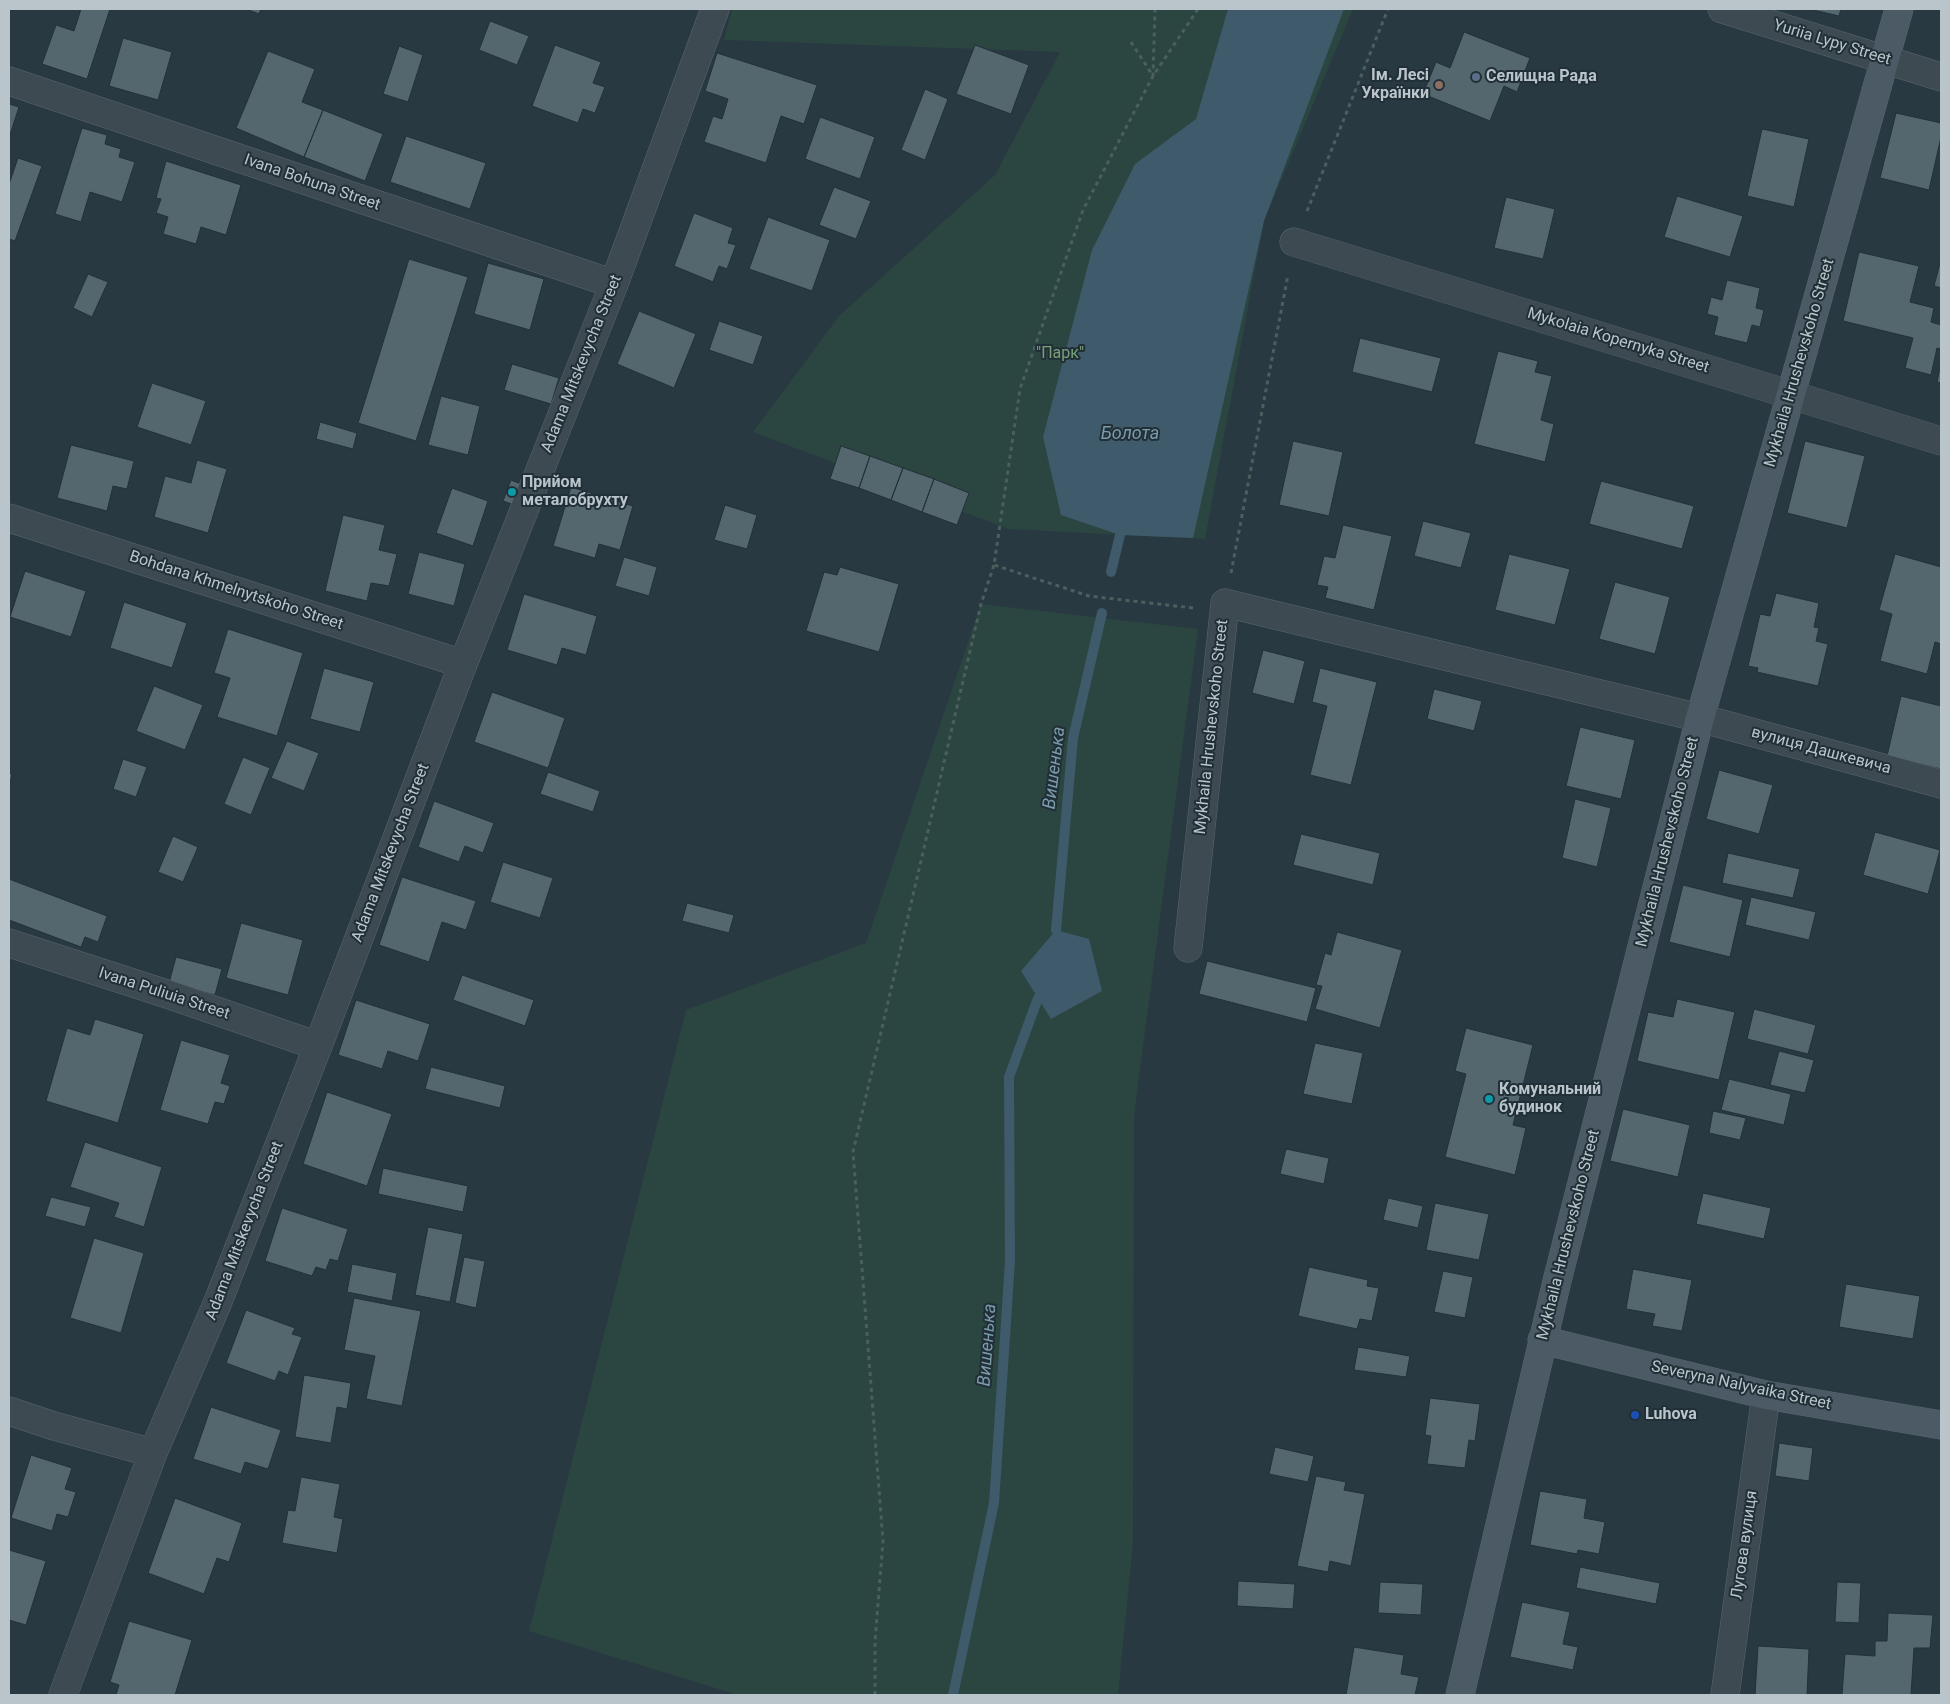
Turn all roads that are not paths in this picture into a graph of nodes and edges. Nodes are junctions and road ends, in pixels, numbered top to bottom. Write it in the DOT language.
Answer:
graph roads {
  1 [pos="715,9"];
  2 [pos="1722,9"];
  3 [pos="1899,9"];
  4 [pos="1886,59"];
  5 [pos="1941,78"];
  6 [pos="9,81"];
  7 [pos="1294,242"];
  8 [pos="614,284"];
  9 [pos="1791,394"];
  10 [pos="1941,441"];
  11 [pos="9,518"];
  12 [pos="463,664"];
  13 [pos="1700,718"];
  14 [pos="1941,784"];
  15 [pos="9,943"];
  16 [pos="1188,948"];
  17 [pos="318,1046"];
  18 [pos="1542,1340"];
  19 [pos="1766,1395"];
  20 [pos="9,1411"];
  21 [pos="1941,1425"];
  22 [pos="153,1453"];
  23 [pos="63,1695"];
  24 [pos="1460,1695"];
  25 [pos="1725,1695"];
  1 -- 8 [label="street, Adama Mitskevycha Street"];
  2 -- 4 [label="street, Yuriia Lypy Street"];
  3 -- 4 [label="street, Mykhaila Hrushevskoho Street"];
  4 -- 5 [label="street, Yuriia Lypy Street"];
  4 -- 9 [label="street, Mykhaila Hrushevskoho Street"];
  6 -- 8 [label="street, Ivana Bohuna Street"];
  7 -- 9 [label="street, Mykolaia Kopernyka Street"];
  8 -- 12 [label="street, Adama Mitskevycha Street"];
  9 -- 10 [label="street, Mykolaia Kopernyka Street"];
  9 -- 13 [label="street, Mykhaila Hrushevskoho Street"];
  11 -- 12 [label="street, Bohdana Khmelnytskoho Street"];
  12 -- 17 [label="street, Adama Mitskevycha Street"];
  13 -- 14 [label="street, вулиця Дашкевича"];
  13 -- 16 [label="street, Mykhaila Hrushevskoho Street"];
  13 -- 18 [label="street, Mykhaila Hrushevskoho Street"];
  15 -- 17 [label="street, Ivana Puliuia Street"];
  17 -- 22 [label="street, Adama Mitskevycha Street"];
  18 -- 19 [label="street, Severyna Nalyvaika Street"];
  18 -- 24 [label="street, Mykhaila Hrushevskoho Street"];
  19 -- 21 [label="street, Severyna Nalyvaika Street"];
  19 -- 25 [label="street, Лугова вулиця"];
  20 -- 22 [label="street"];
  22 -- 23 [label="street, Adama Mitskevycha Street"];
}
